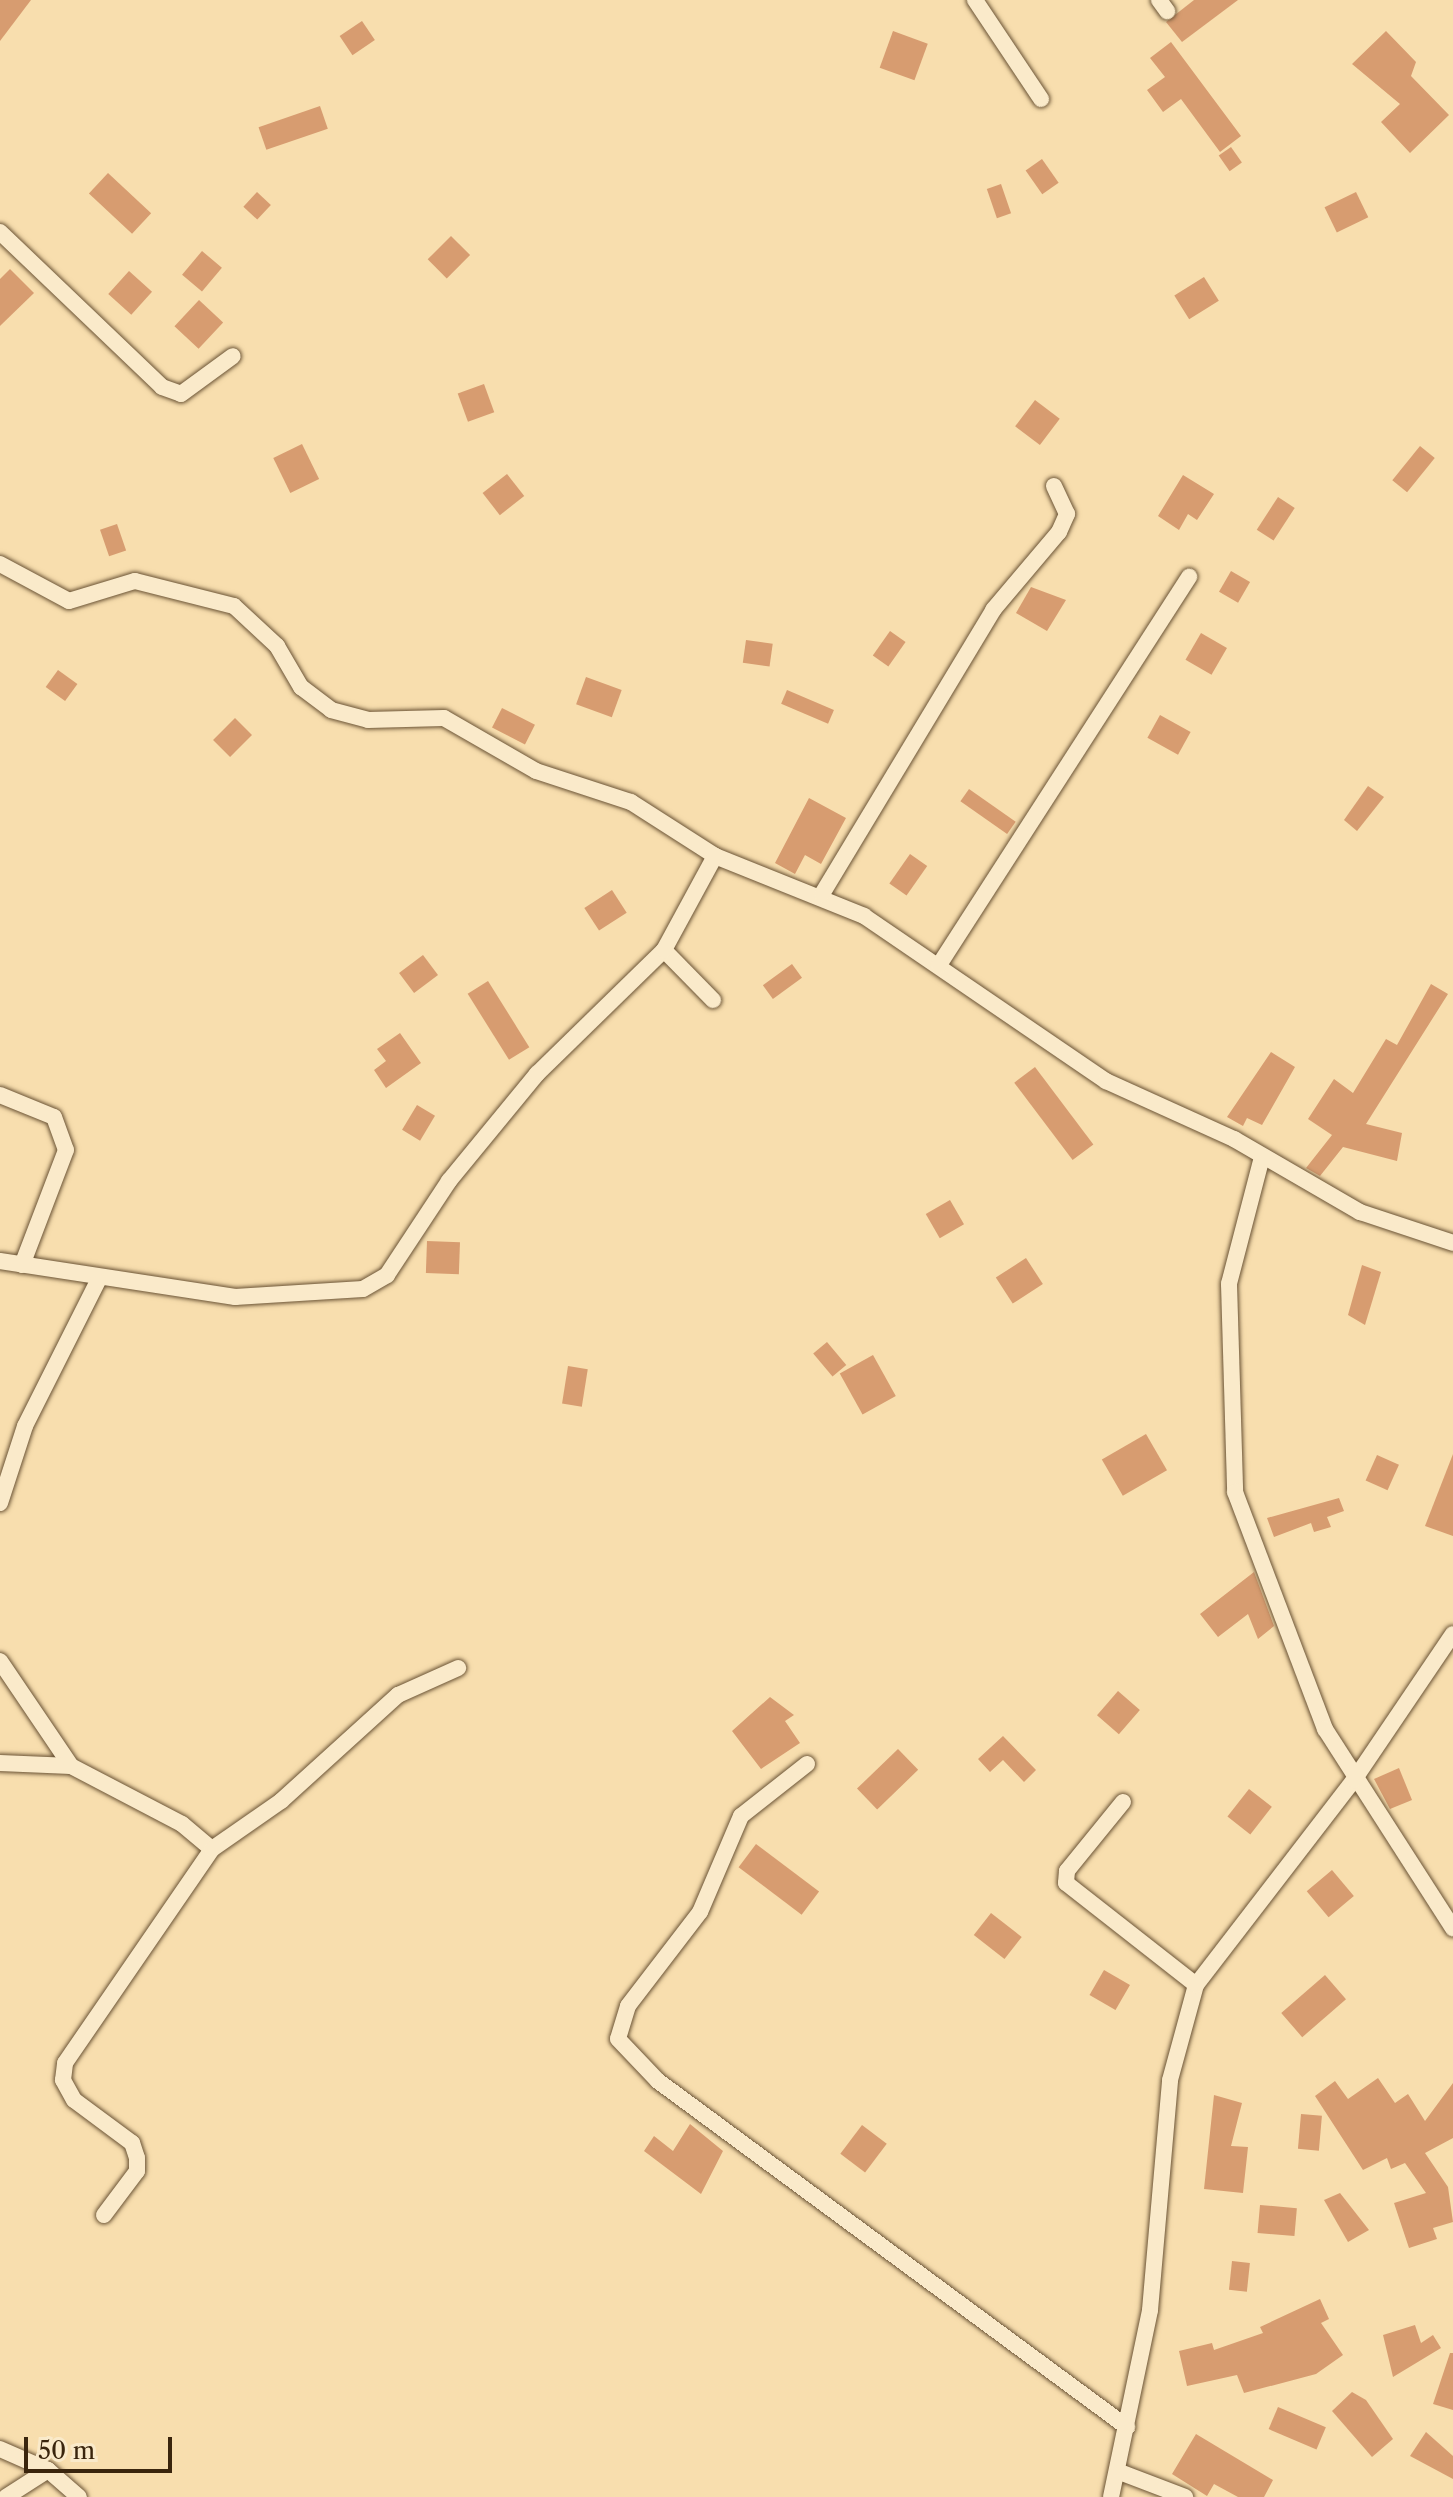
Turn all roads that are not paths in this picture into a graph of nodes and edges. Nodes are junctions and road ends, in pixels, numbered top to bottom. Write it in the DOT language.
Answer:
graph roads {
  1 [pos="975,0"];
  2 [pos="1041,99"];
  3 [pos="0,232"];
  4 [pos="233,356"];
  5 [pos="1054,486"];
  6 [pos="0,564"];
  7 [pos="1189,577"];
  8 [pos="715,856"];
  9 [pos="822,894"];
  10 [pos="664,950"];
  11 [pos="939,965"];
  12 [pos="713,1000"];
  13 [pos="0,1095"];
  14 [pos="1262,1157"];
  15 [pos="1453,1243"];
  16 [pos="0,1261"];
  17 [pos="22,1265"];
  18 [pos="98,1281"];
  19 [pos="0,1503"];
  20 [pos="1453,1634"];
  21 [pos="0,1661"];
  22 [pos="458,1668"];
  23 [pos="0,1763"];
  24 [pos="807,1764"];
  25 [pos="71,1766"];
  26 [pos="1354,1780"];
  27 [pos="1123,1802"];
  28 [pos="212,1849"];
  29 [pos="1453,1928"];
  30 [pos="1196,1985"];
  31 [pos="104,2215"];
  32 [pos="1127,2427"];
  33 [pos="0,2449"];
  34 [pos="48,2470"];
  35 [pos="1117,2471"];
  36 [pos="6,2497"];
  37 [pos="79,2497"];
  38 [pos="1111,2497"];
  39 [pos="1185,2497"];
  1 -- 2 [label="street"];
  3 -- 4 [label="street"];
  5 -- 9 [label="street"];
  6 -- 8 [label="street"];
  7 -- 11 [label="street"];
  8 -- 9 [label="street"];
  8 -- 10 [label="street"];
  9 -- 11 [label="street"];
  10 -- 12 [label="street"];
  10 -- 18 [label="street"];
  11 -- 14 [label="street"];
  13 -- 17 [label="street"];
  14 -- 15 [label="street"];
  14 -- 26 [label="street"];
  16 -- 17 [label="street"];
  17 -- 18 [label="street"];
  18 -- 19 [label="street"];
  20 -- 26 [label="street"];
  21 -- 25 [label="street"];
  22 -- 28 [label="street"];
  23 -- 25 [label="street"];
  24 -- 32 [label="street"];
  25 -- 28 [label="street"];
  26 -- 29 [label="street"];
  26 -- 30 [label="street"];
  27 -- 30 [label="street"];
  28 -- 31 [label="street"];
  30 -- 32 [label="street"];
  32 -- 35 [label="street"];
  33 -- 34 [label="street"];
  34 -- 36 [label="street"];
  34 -- 37 [label="street"];
  35 -- 38 [label="street"];
  35 -- 39 [label="street"];
}
